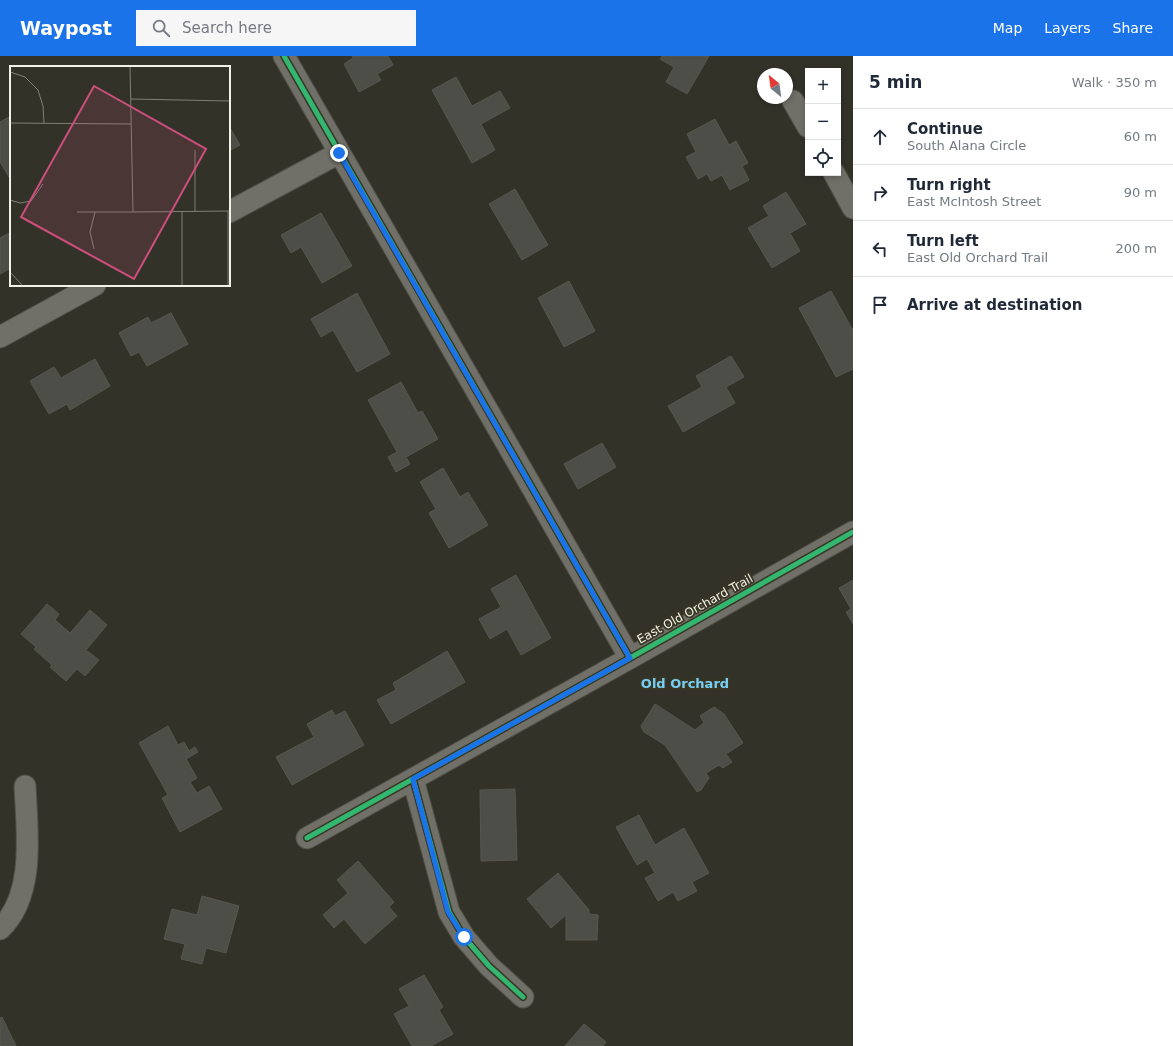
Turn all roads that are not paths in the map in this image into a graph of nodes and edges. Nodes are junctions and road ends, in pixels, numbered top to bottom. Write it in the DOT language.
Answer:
graph roads {
  1 [pos="284,56"];
  2 [pos="793,101"];
  3 [pos="805,122"];
  4 [pos="339,153"];
  5 [pos="836,176"];
  6 [pos="853,208"];
  7 [pos="230,211"];
  8 [pos="93,286"];
  9 [pos="0,337"];
  10 [pos="853,532"];
  11 [pos="630,658"];
  12 [pos="413,779"];
  13 [pos="24,786"];
  14 [pos="307,838"];
  15 [pos="0,929"];
  16 [pos="523,997"];
  1 -- 4 [label="street, East Old Orchard Trail"];
  2 -- 3 [label="street"];
  4 -- 7 [label="street"];
  4 -- 11 [label="street, East Old Orchard Trail"];
  5 -- 6 [label="street"];
  8 -- 9 [label="street"];
  10 -- 11 [label="street, East Old Orchard Trail"];
  11 -- 12 [label="street"];
  12 -- 14 [label="street"];
  12 -- 16 [label="street"];
  13 -- 15 [label="street"];
}
